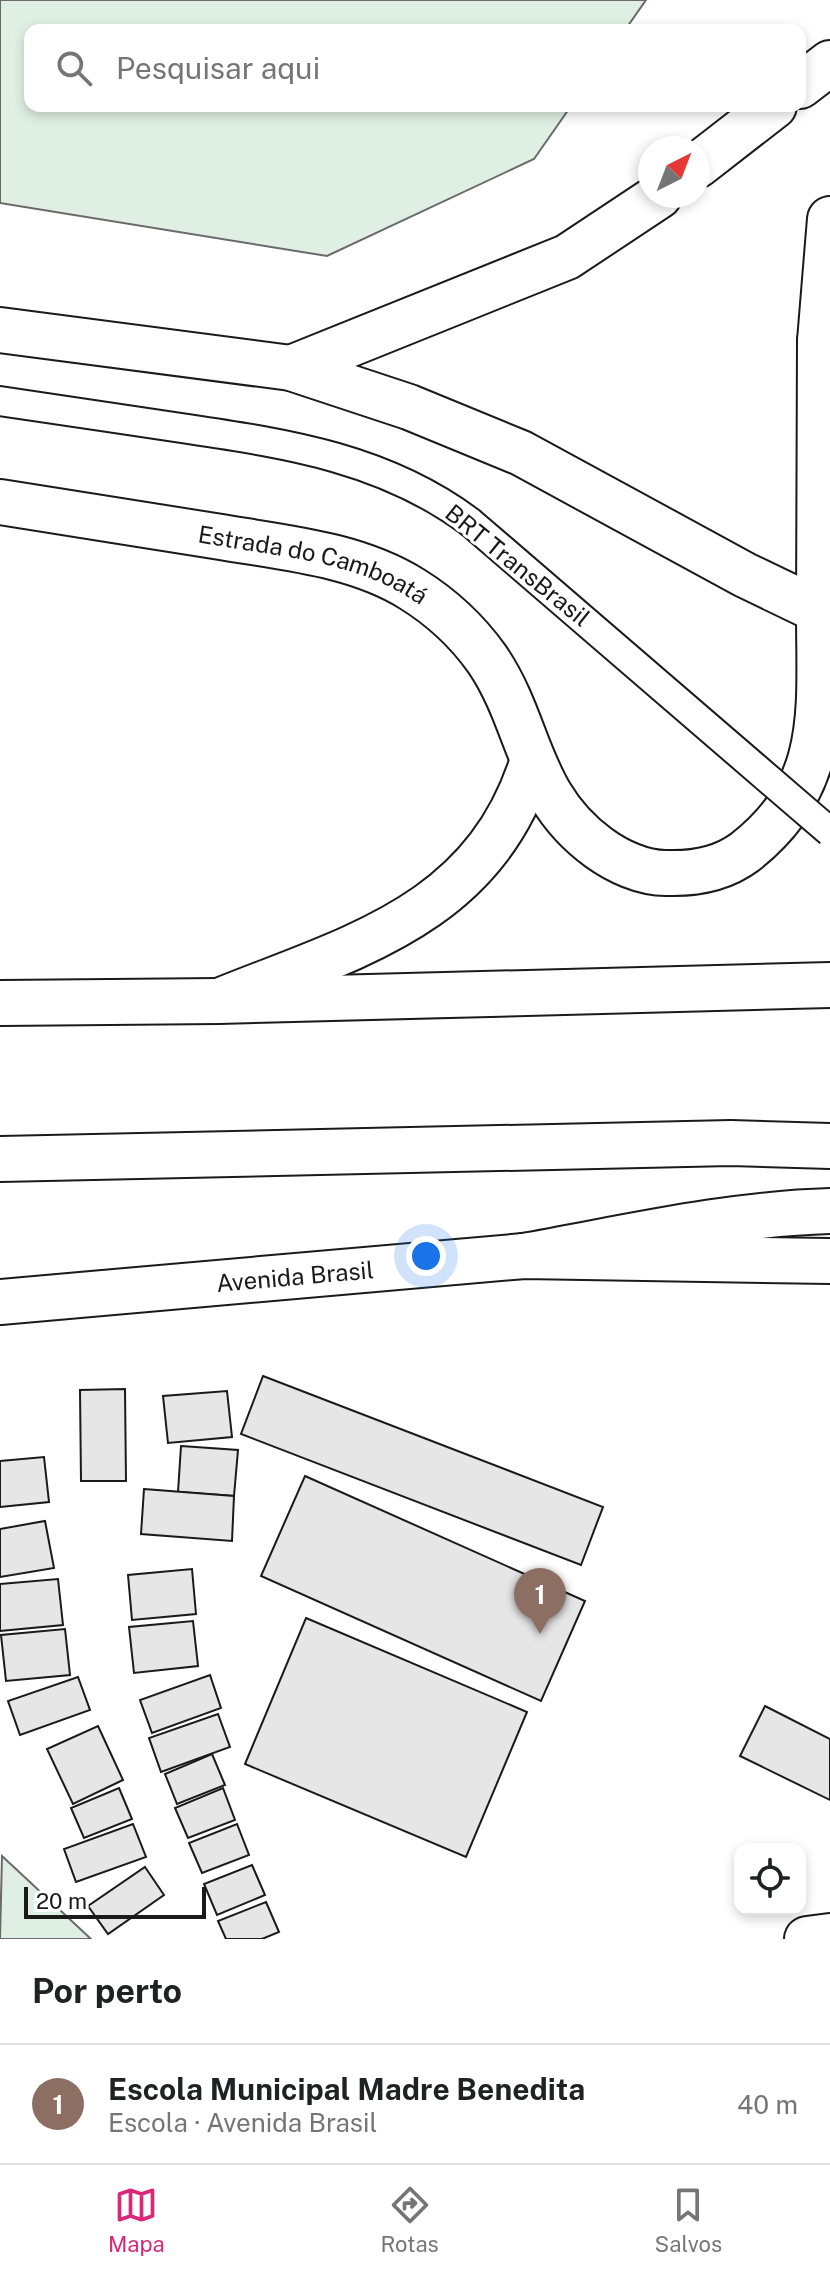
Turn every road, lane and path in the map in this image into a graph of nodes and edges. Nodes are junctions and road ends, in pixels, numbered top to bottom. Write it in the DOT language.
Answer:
graph roads {
  1 [pos="830,63"];
  2 [pos="806,81"];
  3 [pos="766,112"];
  4 [pos="710,156"];
  5 [pos="641,208"];
  6 [pos="830,219"];
  7 [pos="0,330"];
  8 [pos="825,355"];
  9 [pos="291,368"];
  10 [pos="0,401"];
  11 [pos="0,502"];
  12 [pos="825,614"];
  13 [pos="532,763"];
  14 [pos="830,832"];
  15 [pos="830,985"];
  16 [pos="219,1001"];
  17 [pos="0,1003"];
  18 [pos="830,1146"];
  19 [pos="0,1159"];
  20 [pos="830,1211"];
  21 [pos="524,1256"];
  22 [pos="830,1261"];
  23 [pos="0,1302"];
  24 [pos="830,1936"];
  25 [pos="807,1939"];
  1 -- 2 [label="main road"];
  3 -- 4 [label="main road"];
  5 -- 9 [label="main road"];
  6 -- 8 [label="main road"];
  7 -- 9 [label="main road"];
  8 -- 12 [label="main road"];
  9 -- 12 [label="main road"];
  10 -- 14 [label="lane, BRT TransBrasil, bridge"];
  11 -- 13 [label="main road, Estrada do Camboatá"];
  12 -- 13 [label="main road, Estrada do Camboatá"];
  13 -- 16 [label="main road"];
  15 -- 16 [label="main road"];
  16 -- 17 [label="main road"];
  18 -- 19 [label="main road"];
  20 -- 21 [label="main road"];
  21 -- 22 [label="main road, Avenida Brasil"];
  21 -- 23 [label="main road, Avenida Brasil"];
  24 -- 25 [label="main road"];
}
